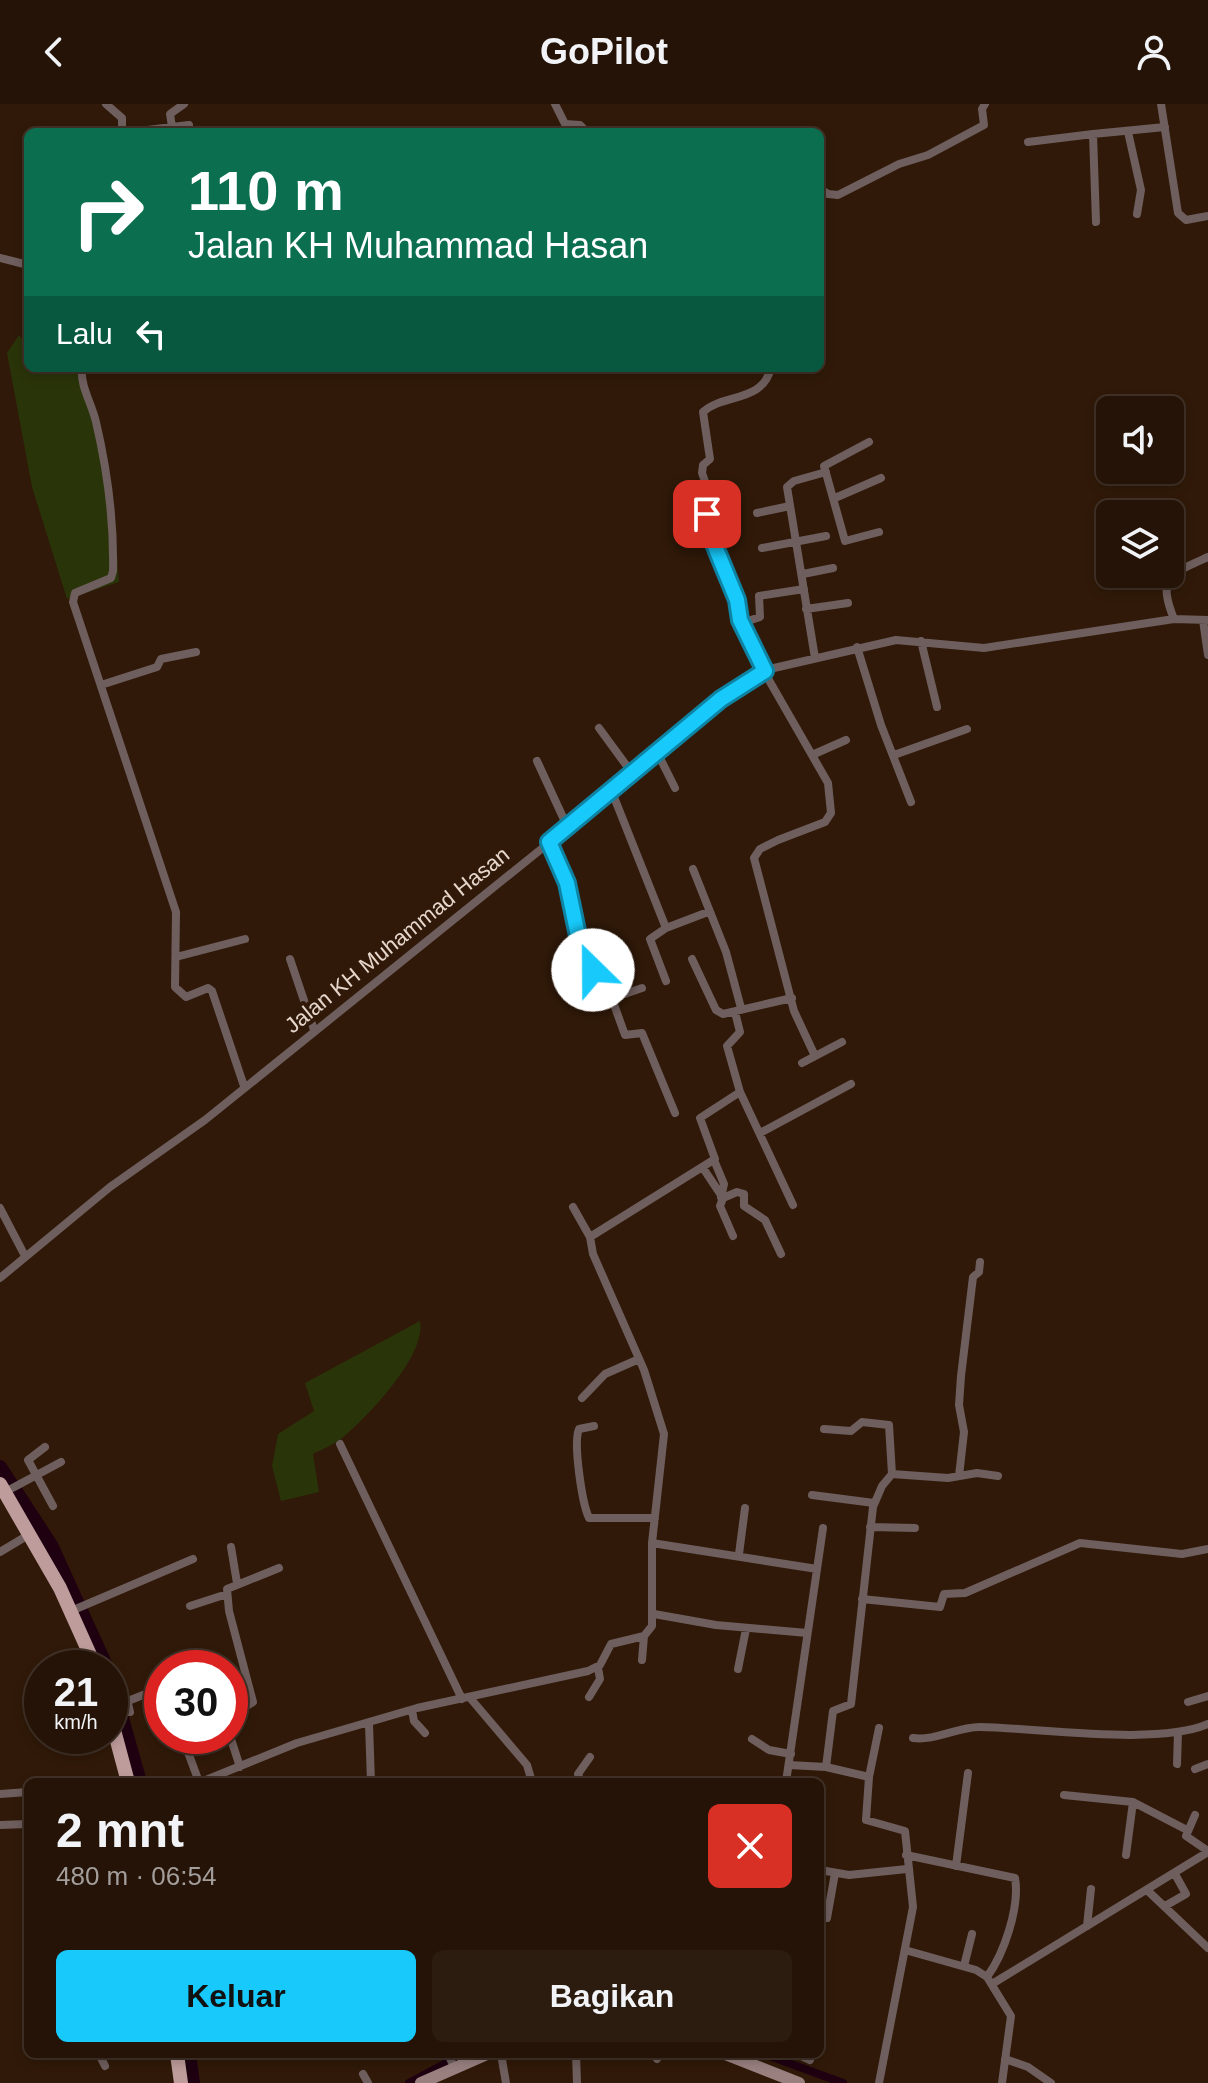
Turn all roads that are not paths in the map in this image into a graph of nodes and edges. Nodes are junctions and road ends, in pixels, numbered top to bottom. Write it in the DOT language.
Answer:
graph roads {
  1 [pos="106,104"];
  2 [pos="184,104"];
  3 [pos="555,104"];
  4 [pos="985,104"];
  5 [pos="1161,104"];
  6 [pos="189,125"];
  7 [pos="172,127"];
  8 [pos="1165,127"];
  9 [pos="122,128"];
  10 [pos="164,128"];
  11 [pos="583,128"];
  12 [pos="1128,132"];
  13 [pos="1093,134"];
  14 [pos="1028,142"];
  15 [pos="824,192"];
  16 [pos="1137,214"];
  17 [pos="1208,216"];
  18 [pos="1096,222"];
  19 [pos="0,258"];
  20 [pos="24,264"];
  21 [pos="82,372"];
  22 [pos="770,372"];
  23 [pos="869,442"];
  24 [pos="826,472"];
  25 [pos="881,478"];
  26 [pos="835,498"];
  27 [pos="790,506"];
  28 [pos="757,513"];
  29 [pos="879,532"];
  30 [pos="826,536"];
  31 [pos="797,543"];
  32 [pos="762,548"];
  33 [pos="1208,557"];
  34 [pos="833,568"];
  35 [pos="803,574"];
  36 [pos="804,589"];
  37 [pos="848,603"];
  38 [pos="806,609"];
  39 [pos="1174,619"];
  40 [pos="1206,620"];
  41 [pos="742,623"];
  42 [pos="921,641"];
  43 [pos="857,647"];
  44 [pos="196,652"];
  45 [pos="1208,655"];
  46 [pos="815,658"];
  47 [pos="765,671"];
  48 [pos="101,685"];
  49 [pos="937,707"];
  50 [pos="599,728"];
  51 [pos="967,729"];
  52 [pos="846,740"];
  53 [pos="657,752"];
  54 [pos="812,755"];
  55 [pos="894,755"];
  56 [pos="537,761"];
  57 [pos="632,773"];
  58 [pos="675,788"];
  59 [pos="612,792"];
  60 [pos="911,802"];
  61 [pos="567,826"];
  62 [pos="549,842"];
  63 [pos="693,869"];
  64 [pos="708,912"];
  65 [pos="666,928"];
  66 [pos="245,939"];
  67 [pos="176,957"];
  68 [pos="290,959"];
  69 [pos="692,959"];
  70 [pos="666,981"];
  71 [pos="642,988"];
  72 [pos="792,998"];
  73 [pos="612,999"];
  74 [pos="738,1010"];
  75 [pos="314,1030"];
  76 [pos="842,1042"];
  77 [pos="815,1056"];
  78 [pos="802,1063"];
  79 [pos="851,1084"];
  80 [pos="244,1086"];
  81 [pos="740,1092"];
  82 [pos="675,1113"];
  83 [pos="760,1133"];
  84 [pos="714,1160"];
  85 [pos="703,1168"];
  86 [pos="722,1198"];
  87 [pos="793,1205"];
  88 [pos="573,1207"];
  89 [pos="0,1208"];
  90 [pos="733,1236"];
  91 [pos="590,1237"];
  92 [pos="781,1254"];
  93 [pos="25,1256"];
  94 [pos="980,1262"];
  95 [pos="0,1278"];
  96 [pos="639,1359"];
  97 [pos="582,1398"];
  98 [pos="594,1426"];
  99 [pos="824,1429"];
  100 [pos="340,1444"];
  101 [pos="45,1447"];
  102 [pos="61,1462"];
  103 [pos="892,1474"];
  104 [pos="37,1476"];
  105 [pos="959,1476"];
  106 [pos="998,1476"];
  107 [pos="6,1488"];
  108 [pos="812,1495"];
  109 [pos="874,1503"];
  110 [pos="53,1506"];
  111 [pos="745,1508"];
  112 [pos="655,1518"];
  113 [pos="870,1527"];
  114 [pos="823,1528"];
  115 [pos="915,1528"];
  116 [pos="30,1534"];
  117 [pos="652,1543"];
  118 [pos="231,1547"];
  119 [pos="1208,1549"];
  120 [pos="0,1552"];
  121 [pos="739,1554"];
  122 [pos="193,1559"];
  123 [pos="279,1568"];
  124 [pos="817,1569"];
  125 [pos="237,1583"];
  126 [pos="227,1594"];
  127 [pos="862,1599"];
  128 [pos="190,1606"];
  129 [pos="74,1610"];
  130 [pos="654,1614"];
  131 [pos="746,1629"];
  132 [pos="807,1633"];
  133 [pos="644,1636"];
  134 [pos="89,1650"];
  135 [pos="240,1650"];
  136 [pos="642,1660"];
  137 [pos="598,1668"];
  138 [pos="738,1669"];
  139 [pos="248,1681"];
  140 [pos="143,1695"];
  141 [pos="1208,1696"];
  142 [pos="589,1697"];
  143 [pos="128,1699"];
  144 [pos="466,1699"];
  145 [pos="1188,1702"];
  146 [pos="248,1705"];
  147 [pos="128,1706"];
  148 [pos="412,1710"];
  149 [pos="130,1712"];
  150 [pos="369,1724"];
  151 [pos="1208,1724"];
  152 [pos="879,1728"];
  153 [pos="1178,1732"];
  154 [pos="425,1733"];
  155 [pos="913,1738"];
  156 [pos="752,1739"];
  157 [pos="122,1754"];
  158 [pos="189,1754"];
  159 [pos="236,1754"];
  160 [pos="791,1754"];
  161 [pos="590,1757"];
  162 [pos="1177,1764"];
  163 [pos="1208,1764"];
  164 [pos="789,1765"];
  165 [pos="240,1767"];
  166 [pos="826,1767"];
  167 [pos="1195,1769"];
  168 [pos="968,1773"];
  169 [pos="869,1777"];
  170 [pos="127,1778"];
  171 [pos="198,1778"];
  172 [pos="211,1778"];
  173 [pos="371,1778"];
  174 [pos="531,1778"];
  175 [pos="580,1778"];
  176 [pos="787,1778"];
  177 [pos="24,1792"];
  178 [pos="0,1794"];
  179 [pos="1064,1795"];
  180 [pos="1133,1802"];
  181 [pos="1195,1815"];
  182 [pos="24,1824"];
  183 [pos="0,1825"];
  184 [pos="1187,1830"];
  185 [pos="1208,1852"];
  186 [pos="906,1855"];
  187 [pos="1126,1855"];
  188 [pos="956,1866"];
  189 [pos="907,1869"];
  190 [pos="824,1871"];
  191 [pos="835,1873"];
  192 [pos="1175,1874"];
  193 [pos="1091,1889"];
  194 [pos="1148,1891"];
  195 [pos="1165,1906"];
  196 [pos="827,1918"];
  197 [pos="1087,1926"];
  198 [pos="972,1934"];
  199 [pos="1207,1947"];
  200 [pos="905,1950"];
  201 [pos="964,1966"];
  202 [pos="989,1980"];
  203 [pos="101,2058"];
  204 [pos="178,2058"];
  205 [pos="502,2058"];
  206 [pos="576,2058"];
  207 [pos="752,2058"];
  208 [pos="806,2058"];
  209 [pos="1005,2059"];
  210 [pos="810,2060"];
  211 [pos="451,2061"];
  212 [pos="105,2066"];
  213 [pos="181,2083"];
  214 [pos="362,2083"];
  215 [pos="368,2083"];
  216 [pos="421,2083"];
  217 [pos="506,2083"];
  218 [pos="578,2083"];
  219 [pos="799,2083"];
  220 [pos="879,2083"];
  221 [pos="1002,2083"];
  222 [pos="1051,2083"];
  1 -- 9 [label="street"];
  2 -- 7 [label="street"];
  3 -- 11 [label="street"];
  4 -- 15 [label="street"];
  5 -- 8 [label="street"];
  6 -- 7 [label="street"];
  7 -- 10 [label="street"];
  8 -- 12 [label="street"];
  8 -- 17 [label="street"];
  12 -- 13 [label="street"];
  12 -- 16 [label="street"];
  13 -- 14 [label="street"];
  13 -- 18 [label="street"];
  19 -- 20 [label="street"];
  21 -- 48 [label="street"];
  22 -- 41 [label="street"];
  23 -- 24 [label="street"];
  24 -- 26 [label="street"];
  24 -- 27 [label="street"];
  25 -- 26 [label="street"];
  26 -- 29 [label="street"];
  27 -- 28 [label="street"];
  27 -- 31 [label="street"];
  30 -- 31 [label="street"];
  31 -- 32 [label="street"];
  31 -- 35 [label="street"];
  33 -- 39 [label="street"];
  34 -- 35 [label="street"];
  35 -- 36 [label="street"];
  36 -- 38 [label="street"];
  36 -- 41 [label="street"];
  37 -- 38 [label="street"];
  38 -- 46 [label="street"];
  39 -- 40 [label="street, Jalan KH Muhammad Hasan"];
  39 -- 42 [label="street, Jalan KH Muhammad Hasan"];
  40 -- 45 [label="street"];
  41 -- 47 [label="street"];
  42 -- 43 [label="street, Jalan KH Muhammad Hasan"];
  42 -- 49 [label="street"];
  43 -- 46 [label="street, Jalan KH Muhammad Hasan"];
  43 -- 55 [label="street"];
  44 -- 48 [label="street"];
  46 -- 47 [label="street, Jalan KH Muhammad Hasan"];
  47 -- 53 [label="street, Jalan KH Muhammad Hasan"];
  47 -- 54 [label="street"];
  48 -- 67 [label="street"];
  50 -- 57 [label="street"];
  51 -- 55 [label="street"];
  52 -- 54 [label="street"];
  53 -- 57 [label="street, Jalan KH Muhammad Hasan"];
  53 -- 58 [label="street"];
  54 -- 72 [label="street"];
  55 -- 60 [label="street"];
  56 -- 61 [label="street"];
  57 -- 59 [label="street, Jalan KH Muhammad Hasan"];
  59 -- 61 [label="street, Jalan KH Muhammad Hasan"];
  59 -- 65 [label="street"];
  61 -- 62 [label="street, Jalan KH Muhammad Hasan"];
  62 -- 73 [label="street"];
  62 -- 75 [label="street, Jalan KH Muhammad Hasan"];
  63 -- 64 [label="street"];
  64 -- 65 [label="street"];
  64 -- 74 [label="street"];
  65 -- 70 [label="street"];
  66 -- 67 [label="street"];
  67 -- 80 [label="street"];
  68 -- 75 [label="street"];
  69 -- 74 [label="street"];
  71 -- 73 [label="street"];
  72 -- 74 [label="street"];
  72 -- 77 [label="street"];
  73 -- 82 [label="street"];
  74 -- 81 [label="street"];
  75 -- 80 [label="street, Jalan KH Muhammad Hasan"];
  76 -- 77 [label="street"];
  77 -- 78 [label="street"];
  79 -- 83 [label="street"];
  80 -- 93 [label="street, Jalan KH Muhammad Hasan"];
  81 -- 83 [label="street"];
  81 -- 84 [label="street"];
  83 -- 87 [label="street"];
  84 -- 85 [label="street"];
  84 -- 86 [label="street"];
  85 -- 86 [label="street"];
  85 -- 91 [label="street"];
  86 -- 90 [label="street"];
  86 -- 92 [label="street"];
  88 -- 91 [label="street"];
  89 -- 93 [label="street"];
  91 -- 96 [label="street"];
  93 -- 95 [label="street, Jalan KH Muhammad Hasan"];
  94 -- 105 [label="street"];
  96 -- 97 [label="street"];
  96 -- 112 [label="street"];
  98 -- 112 [label="street"];
  99 -- 103 [label="street"];
  100 -- 144 [label="street"];
  101 -- 104 [label="street"];
  102 -- 104 [label="street"];
  103 -- 105 [label="street"];
  103 -- 109 [label="street"];
  104 -- 107 [label="street"];
  104 -- 110 [label="street"];
  105 -- 106 [label="street"];
  107 -- 116 [label="main road"];
  108 -- 109 [label="street"];
  109 -- 113 [label="street"];
  111 -- 121 [label="street"];
  112 -- 117 [label="street"];
  113 -- 115 [label="street"];
  113 -- 127 [label="street"];
  114 -- 124 [label="street"];
  116 -- 120 [label="street"];
  116 -- 129 [label="main road"];
  117 -- 121 [label="street"];
  117 -- 130 [label="street"];
  118 -- 125 [label="street"];
  119 -- 127 [label="street"];
  121 -- 124 [label="street"];
  122 -- 129 [label="street"];
  123 -- 125 [label="street"];
  124 -- 132 [label="street"];
  125 -- 126 [label="street"];
  126 -- 128 [label="street"];
  126 -- 135 [label="street"];
  127 -- 166 [label="street"];
  129 -- 134 [label="main road"];
  130 -- 131 [label="street"];
  130 -- 133 [label="street"];
  131 -- 132 [label="street"];
  131 -- 138 [label="street"];
  132 -- 160 [label="street"];
  133 -- 136 [label="street"];
  133 -- 137 [label="street"];
  137 -- 142 [label="street"];
  137 -- 144 [label="street"];
  139 -- 146 [label="street"];
  140 -- 143 [label="street"];
  141 -- 145 [label="street"];
  144 -- 148 [label="street"];
  144 -- 174 [label="street"];
  147 -- 149 [label="street"];
  148 -- 150 [label="street"];
  148 -- 154 [label="street"];
  150 -- 165 [label="street"];
  150 -- 173 [label="street"];
  151 -- 153 [label="street"];
  152 -- 169 [label="street"];
  153 -- 155 [label="street"];
  153 -- 162 [label="street"];
  156 -- 160 [label="street"];
  157 -- 170 [label="main road"];
  158 -- 171 [label="street"];
  159 -- 165 [label="street"];
  160 -- 164 [label="street"];
  161 -- 175 [label="street"];
  163 -- 167 [label="street"];
  164 -- 166 [label="street"];
  164 -- 176 [label="street"];
  165 -- 172 [label="street"];
  166 -- 169 [label="street"];
  168 -- 188 [label="street"];
  169 -- 186 [label="street"];
  177 -- 178 [label="street"];
  179 -- 180 [label="street"];
  180 -- 184 [label="street"];
  180 -- 187 [label="street"];
  181 -- 184 [label="street"];
  182 -- 183 [label="street"];
  184 -- 185 [label="street"];
  185 -- 192 [label="street"];
  186 -- 188 [label="street"];
  186 -- 189 [label="street"];
  188 -- 202 [label="street"];
  189 -- 191 [label="street"];
  189 -- 200 [label="street"];
  190 -- 191 [label="street"];
  191 -- 196 [label="street"];
  192 -- 194 [label="street"];
  192 -- 195 [label="street"];
  193 -- 197 [label="street"];
  194 -- 195 [label="street"];
  194 -- 197 [label="street"];
  195 -- 199 [label="street"];
  197 -- 202 [label="street"];
  198 -- 201 [label="street"];
  200 -- 201 [label="street"];
  200 -- 220 [label="street"];
  201 -- 202 [label="street"];
  202 -- 209 [label="street"];
  203 -- 212 [label="street"];
  204 -- 213 [label="main road"];
  205 -- 217 [label="street"];
  206 -- 218 [label="street"];
  207 -- 219 [label="main road"];
  208 -- 210 [label="street"];
  209 -- 221 [label="street"];
  209 -- 222 [label="street"];
  211 -- 216 [label="main road"];
  214 -- 215 [label="street"];
}
